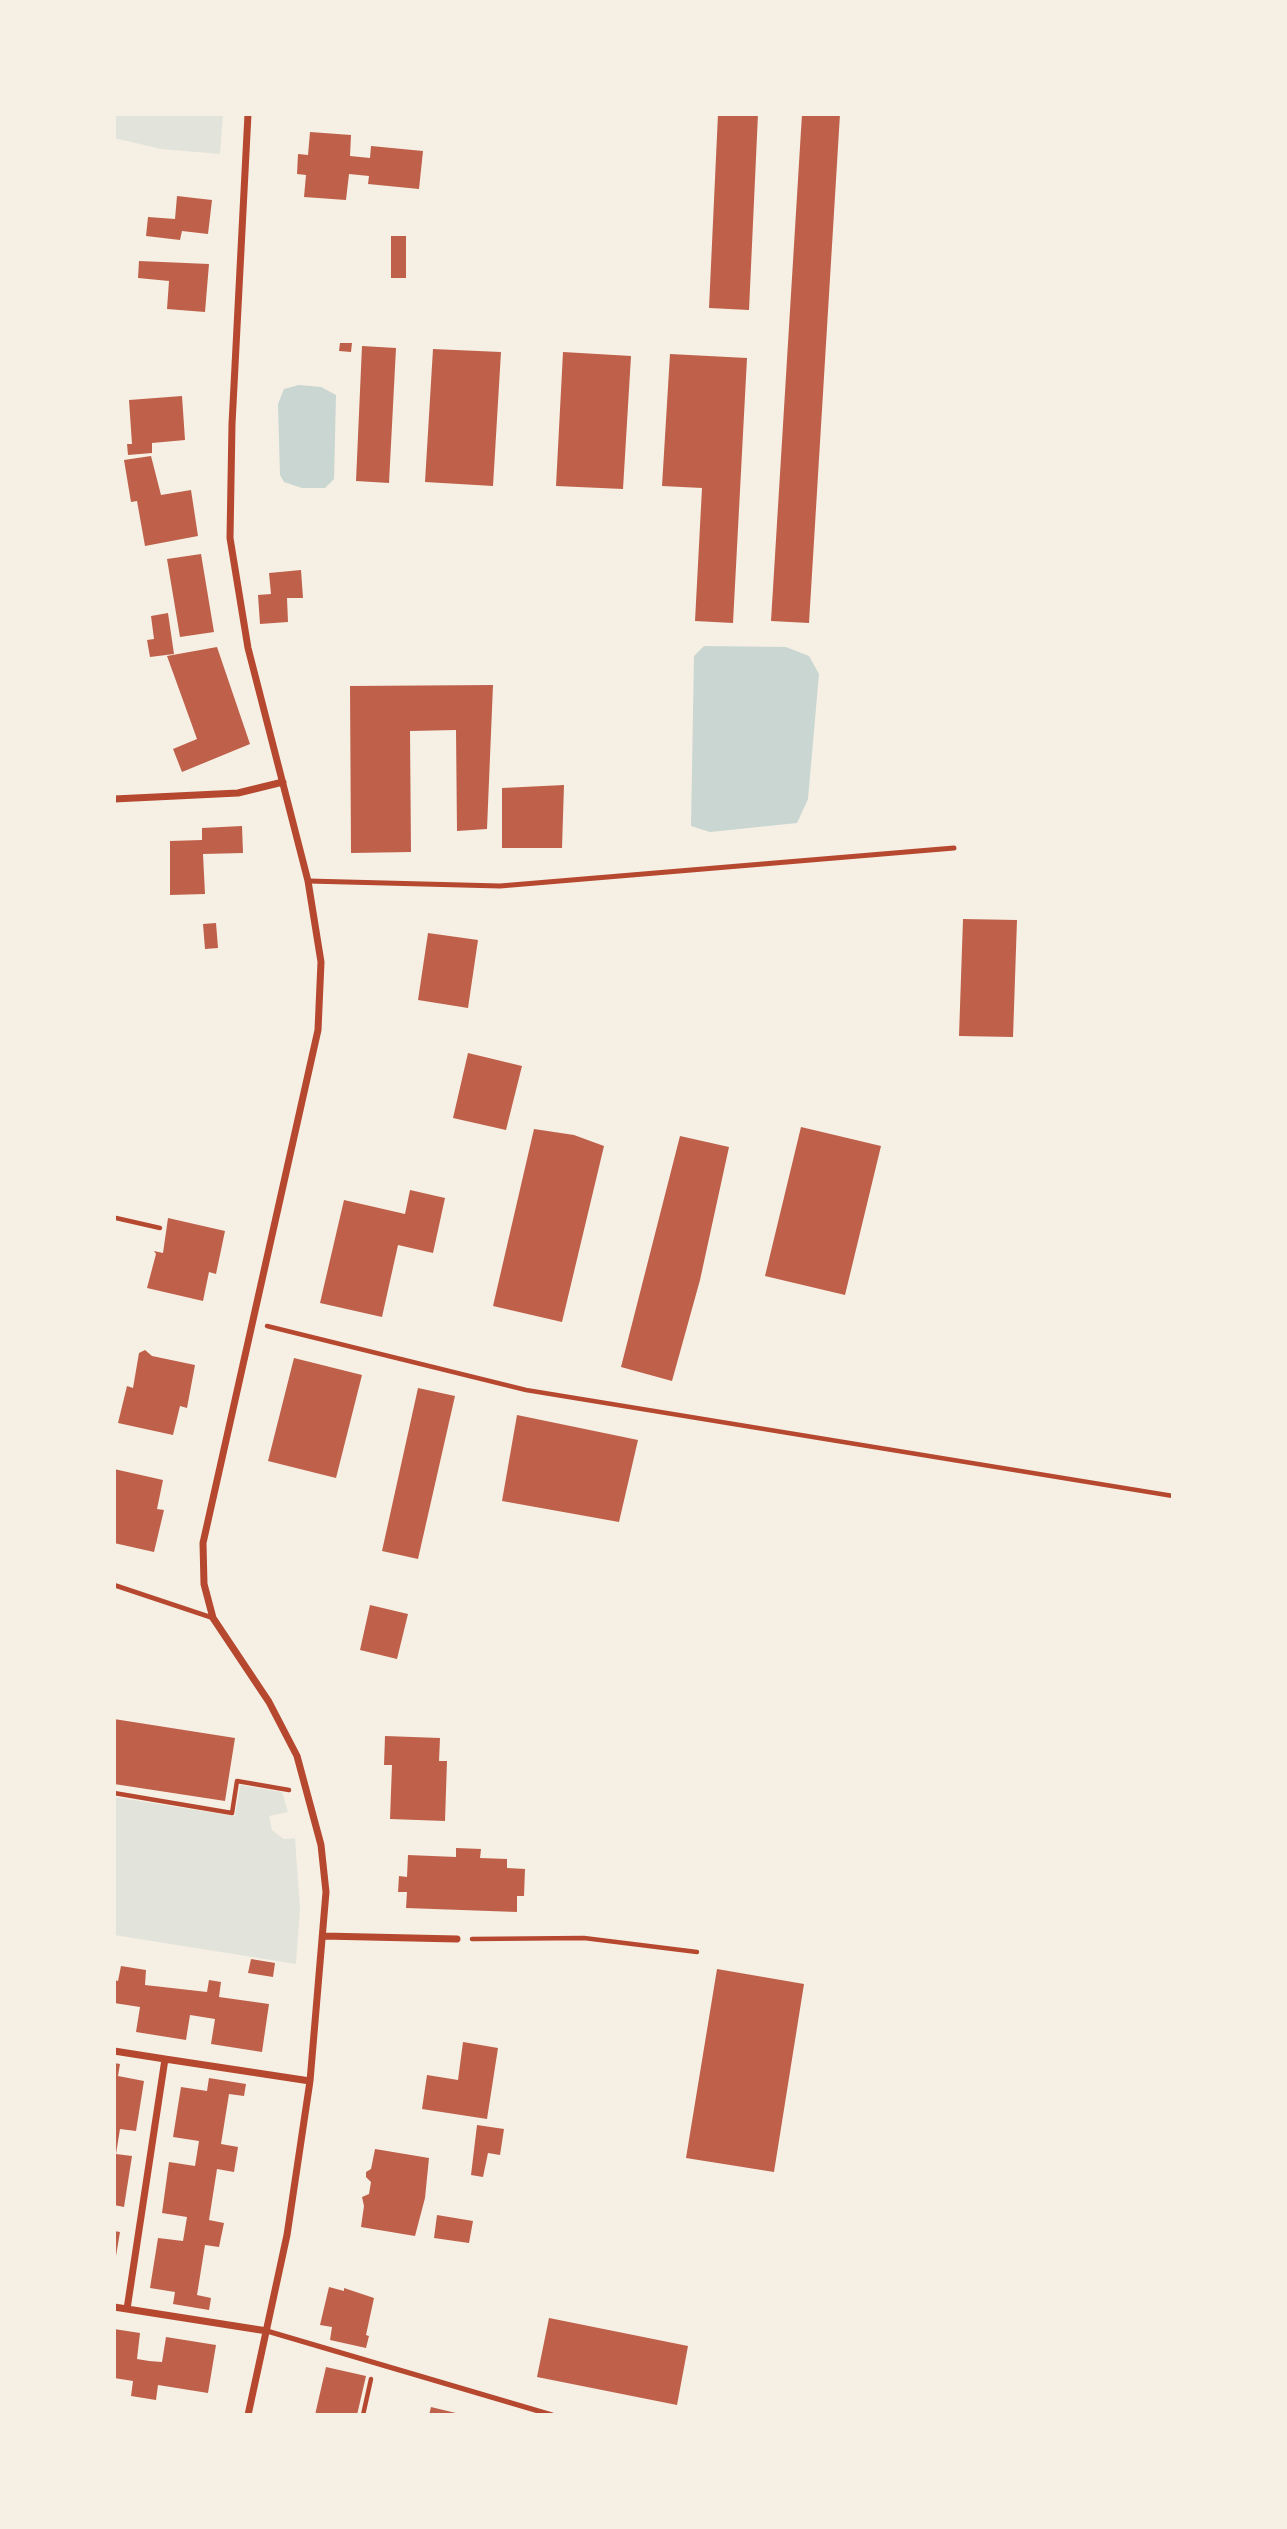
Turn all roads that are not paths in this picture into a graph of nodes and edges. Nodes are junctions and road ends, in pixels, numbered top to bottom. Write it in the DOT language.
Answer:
graph roads {
  1 [pos="248,114"];
  2 [pos="283,782"];
  3 [pos="114,799"];
  4 [pos="954,848"];
  5 [pos="308,881"];
  6 [pos="114,1585"];
  7 [pos="213,1618"];
  8 [pos="323,1936"];
  9 [pos="457,1939"];
  10 [pos="114,2051"];
  11 [pos="165,2059"];
  12 [pos="310,2081"];
  13 [pos="114,2307"];
  14 [pos="127,2309"];
  15 [pos="267,2331"];
  16 [pos="248,2415"];
  17 [pos="552,2415"];
  1 -- 2 [label="street"];
  2 -- 3 [label="street"];
  2 -- 5 [label="street"];
  4 -- 5 [label="lane"];
  5 -- 7 [label="street"];
  6 -- 7 [label="lane"];
  7 -- 8 [label="street"];
  8 -- 9 [label="street"];
  8 -- 12 [label="street"];
  10 -- 11 [label="street"];
  11 -- 12 [label="street"];
  11 -- 14 [label="street"];
  12 -- 15 [label="street"];
  13 -- 14 [label="street"];
  14 -- 15 [label="street"];
  15 -- 16 [label="street"];
  15 -- 17 [label="lane"];
}
